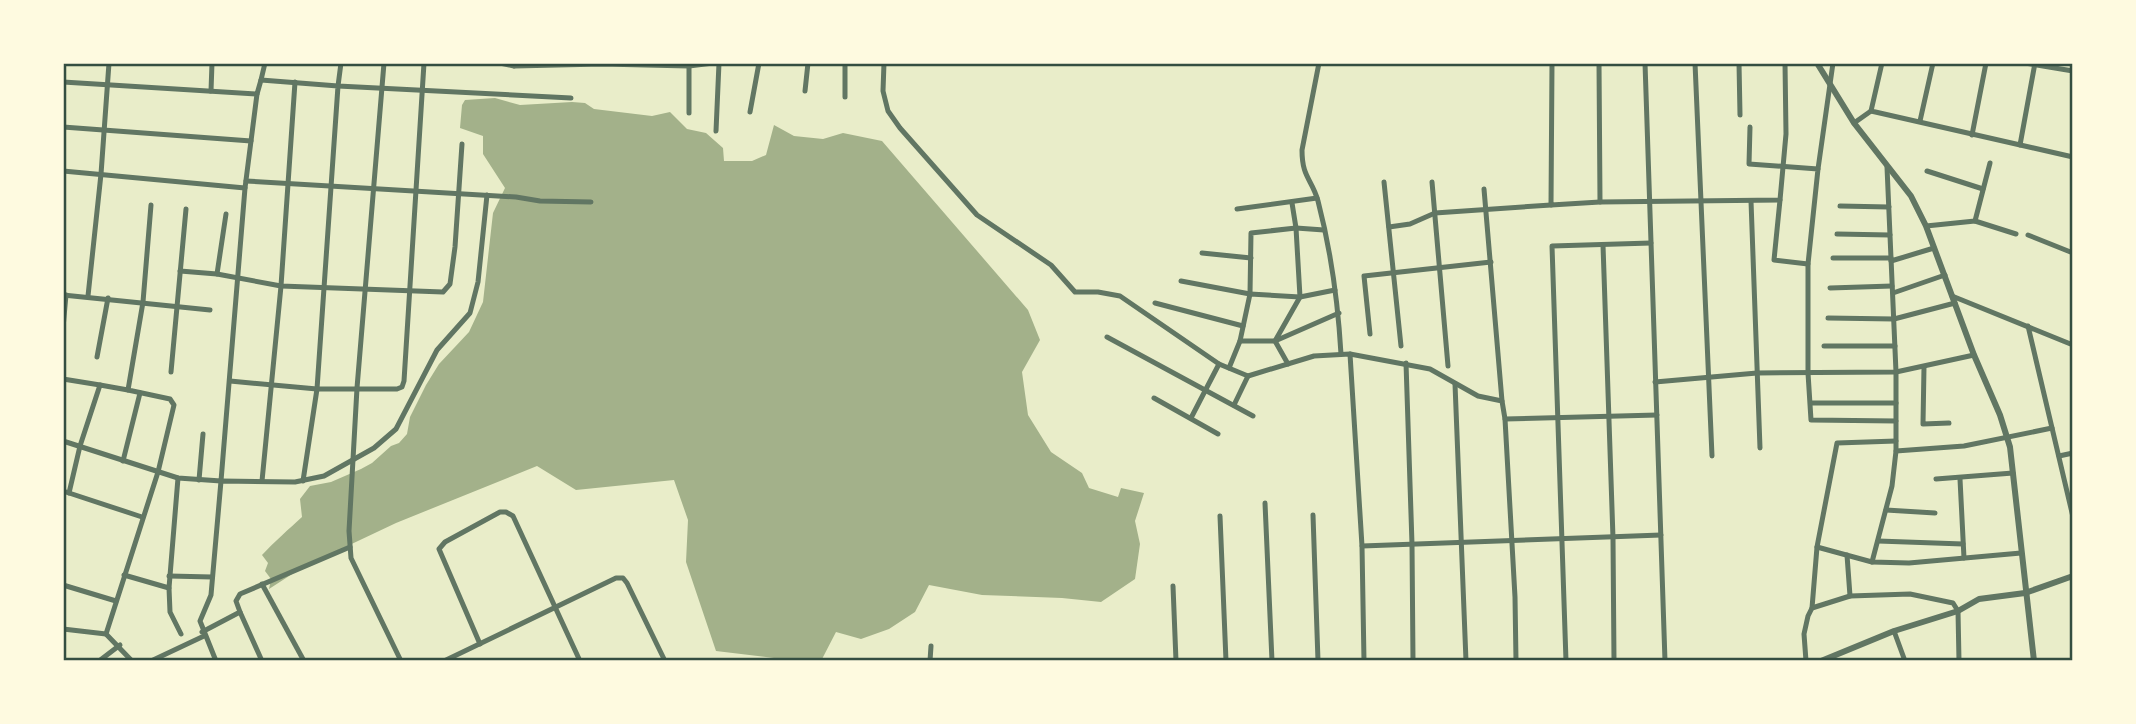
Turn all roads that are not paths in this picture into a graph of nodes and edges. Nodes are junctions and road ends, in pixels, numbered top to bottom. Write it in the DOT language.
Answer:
graph roads {
  1 [pos="109,63"];
  2 [pos="212,63"];
  3 [pos="265,63"];
  4 [pos="341,63"];
  5 [pos="384,63"];
  6 [pos="424,63"];
  7 [pos="500,63"];
  8 [pos="713,63"];
  9 [pos="719,63"];
  10 [pos="759,63"];
  11 [pos="808,63"];
  12 [pos="845,63"];
  13 [pos="884,63"];
  14 [pos="1319,63"];
  15 [pos="1552,63"];
  16 [pos="1599,63"];
  17 [pos="1645,63"];
  18 [pos="1695,63"];
  19 [pos="1739,63"];
  20 [pos="1785,63"];
  21 [pos="1817,63"];
  22 [pos="1833,63"];
  23 [pos="1882,63"];
  24 [pos="1933,63"];
  25 [pos="1986,63"];
  26 [pos="2025,63"];
  27 [pos="515,64"];
  28 [pos="602,64"];
  29 [pos="2035,64"];
  30 [pos="689,65"];
  31 [pos="2073,71"];
  32 [pos="261,80"];
  33 [pos="63,82"];
  34 [pos="295,82"];
  35 [pos="1830,84"];
  36 [pos="107,85"];
  37 [pos="338,86"];
  38 [pos="381,90"];
  39 [pos="211,92"];
  40 [pos="422,92"];
  41 [pos="805,92"];
  42 [pos="257,94"];
  43 [pos="845,97"];
  44 [pos="571,98"];
  45 [pos="1871,111"];
  46 [pos="750,112"];
  47 [pos="689,113"];
  48 [pos="1740,116"];
  49 [pos="1920,121"];
  50 [pos="1854,123"];
  51 [pos="63,127"];
  52 [pos="1750,127"];
  53 [pos="104,131"];
  54 [pos="716,131"];
  55 [pos="1972,135"];
  56 [pos="251,141"];
  57 [pos="462,144"];
  58 [pos="2020,145"];
  59 [pos="2073,157"];
  60 [pos="1990,163"];
  61 [pos="1783,166"];
  62 [pos="1887,167"];
  63 [pos="1818,169"];
  64 [pos="63,171"];
  65 [pos="1927,172"];
  66 [pos="101,174"];
  67 [pos="1384,181"];
  68 [pos="1432,181"];
  69 [pos="286,184"];
  70 [pos="246,185"];
  71 [pos="330,186"];
  72 [pos="372,188"];
  73 [pos="1483,189"];
  74 [pos="1983,189"];
  75 [pos="416,191"];
  76 [pos="458,193"];
  77 [pos="487,195"];
  78 [pos="1317,198"];
  79 [pos="1700,201"];
  80 [pos="1751,201"];
  81 [pos="1780,201"];
  82 [pos="591,202"];
  83 [pos="1600,202"];
  84 [pos="1650,202"];
  85 [pos="1292,203"];
  86 [pos="151,205"];
  87 [pos="1551,205"];
  88 [pos="1840,206"];
  89 [pos="1889,207"];
  90 [pos="186,209"];
  91 [pos="1237,209"];
  92 [pos="1486,209"];
  93 [pos="1435,213"];
  94 [pos="226,214"];
  95 [pos="1975,221"];
  96 [pos="1926,226"];
  97 [pos="1296,228"];
  98 [pos="1389,228"];
  99 [pos="1324,230"];
  100 [pos="1837,234"];
  101 [pos="1890,234"];
  102 [pos="2017,234"];
  103 [pos="2028,235"];
  104 [pos="1651,243"];
  105 [pos="1602,245"];
  106 [pos="1934,248"];
  107 [pos="1202,253"];
  108 [pos="2073,253"];
  109 [pos="1251,258"];
  110 [pos="1833,258"];
  111 [pos="1891,259"];
  112 [pos="1491,262"];
  113 [pos="1808,264"];
  114 [pos="1441,266"];
  115 [pos="180,271"];
  116 [pos="1394,271"];
  117 [pos="217,274"];
  118 [pos="1945,275"];
  119 [pos="238,278"];
  120 [pos="1181,281"];
  121 [pos="281,286"];
  122 [pos="323,288"];
  123 [pos="365,288"];
  124 [pos="1830,288"];
  125 [pos="1335,290"];
  126 [pos="1893,290"];
  127 [pos="409,292"];
  128 [pos="1250,294"];
  129 [pos="65,295"];
  130 [pos="88,296"];
  131 [pos="1300,297"];
  132 [pos="108,298"];
  133 [pos="1953,300"];
  134 [pos="143,302"];
  135 [pos="1155,303"];
  136 [pos="177,306"];
  137 [pos="210,310"];
  138 [pos="1339,313"];
  139 [pos="1828,318"];
  140 [pos="1894,319"];
  141 [pos="1243,326"];
  142 [pos="2028,326"];
  143 [pos="63,328"];
  144 [pos="1370,334"];
  145 [pos="1107,337"];
  146 [pos="1240,341"];
  147 [pos="1275,341"];
  148 [pos="2073,345"];
  149 [pos="1401,346"];
  150 [pos="1824,346"];
  151 [pos="1895,346"];
  152 [pos="1341,354"];
  153 [pos="1350,354"];
  154 [pos="1974,355"];
  155 [pos="97,357"];
  156 [pos="1406,363"];
  157 [pos="1219,364"];
  158 [pos="1288,364"];
  159 [pos="1448,366"];
  160 [pos="1924,367"];
  161 [pos="1229,368"];
  162 [pos="171,372"];
  163 [pos="1896,372"];
  164 [pos="1757,373"];
  165 [pos="1808,373"];
  166 [pos="1248,376"];
  167 [pos="1707,378"];
  168 [pos="63,379"];
  169 [pos="230,381"];
  170 [pos="1655,382"];
  171 [pos="1455,384"];
  172 [pos="100,385"];
  173 [pos="271,386"];
  174 [pos="357,388"];
  175 [pos="317,389"];
  176 [pos="128,390"];
  177 [pos="1205,391"];
  178 [pos="139,393"];
  179 [pos="1154,398"];
  180 [pos="1502,401"];
  181 [pos="1811,403"];
  182 [pos="1896,403"];
  183 [pos="1234,405"];
  184 [pos="1657,415"];
  185 [pos="1253,416"];
  186 [pos="1559,416"];
  187 [pos="1607,416"];
  188 [pos="1191,418"];
  189 [pos="1505,419"];
  190 [pos="1896,421"];
  191 [pos="1949,423"];
  192 [pos="2052,428"];
  193 [pos="203,434"];
  194 [pos="1218,434"];
  195 [pos="2007,438"];
  196 [pos="63,441"];
  197 [pos="1896,441"];
  198 [pos="80,446"];
  199 [pos="1760,448"];
  200 [pos="1896,451"];
  201 [pos="2073,453"];
  202 [pos="1712,456"];
  203 [pos="2059,456"];
  204 [pos="123,461"];
  205 [pos="352,463"];
  206 [pos="158,472"];
  207 [pos="2013,473"];
  208 [pos="178,478"];
  209 [pos="1936,479"];
  210 [pos="1960,479"];
  211 [pos="199,480"];
  212 [pos="221,481"];
  213 [pos="262,481"];
  214 [pos="303,481"];
  215 [pos="66,492"];
  216 [pos="1265,503"];
  217 [pos="1886,510"];
  218 [pos="1935,513"];
  219 [pos="1313,515"];
  220 [pos="1220,516"];
  221 [pos="142,517"];
  222 [pos="2073,517"];
  223 [pos="1661,535"];
  224 [pos="1562,538"];
  225 [pos="1613,538"];
  226 [pos="1512,539"];
  227 [pos="1878,541"];
  228 [pos="1461,542"];
  229 [pos="1412,544"];
  230 [pos="1963,544"];
  231 [pos="1362,546"];
  232 [pos="351,547"];
  233 [pos="1817,547"];
  234 [pos="2021,553"];
  235 [pos="1847,555"];
  236 [pos="1964,558"];
  237 [pos="1872,562"];
  238 [pos="124,575"];
  239 [pos="169,576"];
  240 [pos="2073,576"];
  241 [pos="212,577"];
  242 [pos="63,584"];
  243 [pos="262,584"];
  244 [pos="1173,586"];
  245 [pos="169,588"];
  246 [pos="2025,593"];
  247 [pos="1850,596"];
  248 [pos="116,601"];
  249 [pos="555,608"];
  250 [pos="1812,608"];
  251 [pos="1958,611"];
  252 [pos="240,612"];
  253 [pos="63,629"];
  254 [pos="1895,631"];
  255 [pos="106,634"];
  256 [pos="181,634"];
  257 [pos="203,634"];
  258 [pos="480,644"];
  259 [pos="120,646"];
  260 [pos="930,646"];
  261 [pos="168,653"];
  262 [pos="99,661"];
  263 [pos="132,661"];
  264 [pos="151,661"];
  265 [pos="172,661"];
  266 [pos="216,661"];
  267 [pos="262,661"];
  268 [pos="304,661"];
  269 [pos="401,661"];
  270 [pos="444,661"];
  271 [pos="580,661"];
  272 [pos="665,661"];
  273 [pos="930,661"];
  274 [pos="1177,661"];
  275 [pos="1226,661"];
  276 [pos="1272,661"];
  277 [pos="1318,661"];
  278 [pos="1364,661"];
  279 [pos="1413,661"];
  280 [pos="1466,661"];
  281 [pos="1516,661"];
  282 [pos="1566,661"];
  283 [pos="1614,661"];
  284 [pos="1665,661"];
  285 [pos="1806,661"];
  286 [pos="1821,661"];
  287 [pos="1905,661"];
  288 [pos="1959,661"];
  289 [pos="2034,661"];
  1 -- 36 [label="street"];
  2 -- 39 [label="street"];
  3 -- 32 [label="street"];
  4 -- 37 [label="street"];
  5 -- 38 [label="street"];
  6 -- 40 [label="street"];
  7 -- 27 [label="street"];
  8 -- 30 [label="street"];
  9 -- 54 [label="street"];
  10 -- 46 [label="street"];
  11 -- 41 [label="street"];
  12 -- 43 [label="street"];
  13 -- 157 [label="street"];
  14 -- 78 [label="street"];
  15 -- 87 [label="street"];
  16 -- 83 [label="street"];
  17 -- 84 [label="street"];
  18 -- 79 [label="street"];
  19 -- 48 [label="street"];
  20 -- 61 [label="street"];
  21 -- 35 [label="street"];
  22 -- 35 [label="street"];
  23 -- 45 [label="street"];
  24 -- 49 [label="street"];
  25 -- 55 [label="street"];
  26 -- 29 [label="street"];
  27 -- 28 [label="street"];
  28 -- 30 [label="street"];
  29 -- 31 [label="street"];
  29 -- 58 [label="street"];
  30 -- 47 [label="street"];
  32 -- 34 [label="street"];
  32 -- 42 [label="street"];
  33 -- 36 [label="street"];
  34 -- 37 [label="street"];
  34 -- 69 [label="street"];
  35 -- 50 [label="street"];
  35 -- 63 [label="street"];
  36 -- 39 [label="street"];
  36 -- 53 [label="street"];
  37 -- 38 [label="street"];
  37 -- 71 [label="street"];
  38 -- 40 [label="street"];
  38 -- 72 [label="street"];
  39 -- 42 [label="street"];
  40 -- 44 [label="street"];
  40 -- 75 [label="street"];
  42 -- 56 [label="street"];
  45 -- 49 [label="street"];
  45 -- 50 [label="street"];
  49 -- 55 [label="street"];
  50 -- 62 [label="street"];
  51 -- 53 [label="street"];
  52 -- 61 [label="street"];
  53 -- 56 [label="street"];
  53 -- 66 [label="street"];
  55 -- 58 [label="street"];
  56 -- 70 [label="street"];
  57 -- 76 [label="street"];
  58 -- 59 [label="street"];
  60 -- 74 [label="street"];
  61 -- 63 [label="street"];
  61 -- 81 [label="street"];
  62 -- 89 [label="street"];
  62 -- 96 [label="street"];
  63 -- 113 [label="street"];
  64 -- 66 [label="street"];
  65 -- 74 [label="street"];
  66 -- 70 [label="street"];
  66 -- 130 [label="street"];
  67 -- 98 [label="street"];
  68 -- 93 [label="street"];
  69 -- 70 [label="street"];
  69 -- 71 [label="street"];
  69 -- 121 [label="street"];
  70 -- 119 [label="street"];
  71 -- 72 [label="street"];
  71 -- 122 [label="street"];
  72 -- 75 [label="street"];
  72 -- 123 [label="street"];
  73 -- 92 [label="street"];
  74 -- 95 [label="street"];
  75 -- 76 [label="street"];
  75 -- 127 [label="street"];
  76 -- 77 [label="street"];
  76 -- 127 [label="street"];
  77 -- 82 [label="street"];
  77 -- 205 [label="street"];
  78 -- 85 [label="street"];
  78 -- 99 [label="street"];
  79 -- 80 [label="street"];
  79 -- 84 [label="street"];
  79 -- 167 [label="street"];
  80 -- 81 [label="street"];
  80 -- 164 [label="street"];
  81 -- 113 [label="street"];
  83 -- 84 [label="street"];
  83 -- 87 [label="street"];
  84 -- 104 [label="street"];
  85 -- 91 [label="street"];
  85 -- 97 [label="street"];
  86 -- 134 [label="street"];
  87 -- 92 [label="street"];
  88 -- 89 [label="street"];
  89 -- 101 [label="street"];
  90 -- 115 [label="street"];
  92 -- 93 [label="street"];
  92 -- 112 [label="street"];
  93 -- 98 [label="street"];
  93 -- 114 [label="street"];
  94 -- 117 [label="street"];
  95 -- 96 [label="street"];
  95 -- 102 [label="street"];
  96 -- 106 [label="street"];
  97 -- 99 [label="street"];
  97 -- 109 [label="street"];
  97 -- 131 [label="street"];
  98 -- 116 [label="street"];
  99 -- 125 [label="street"];
  100 -- 101 [label="street"];
  101 -- 111 [label="street"];
  103 -- 108 [label="street"];
  104 -- 105 [label="street"];
  104 -- 170 [label="street"];
  105 -- 186 [label="street"];
  105 -- 187 [label="street"];
  106 -- 111 [label="street"];
  106 -- 118 [label="street"];
  107 -- 109 [label="street"];
  109 -- 128 [label="street"];
  110 -- 111 [label="street"];
  111 -- 126 [label="street"];
  112 -- 114 [label="street"];
  112 -- 180 [label="street"];
  113 -- 165 [label="street"];
  114 -- 116 [label="street"];
  114 -- 159 [label="street"];
  115 -- 117 [label="street"];
  115 -- 136 [label="street"];
  116 -- 144 [label="street"];
  116 -- 149 [label="street"];
  117 -- 119 [label="street"];
  118 -- 126 [label="street"];
  118 -- 133 [label="street"];
  119 -- 121 [label="street"];
  119 -- 169 [label="street"];
  120 -- 128 [label="street"];
  121 -- 122 [label="street"];
  121 -- 173 [label="street"];
  122 -- 123 [label="street"];
  122 -- 175 [label="street"];
  123 -- 127 [label="street"];
  123 -- 174 [label="street"];
  124 -- 126 [label="street"];
  125 -- 131 [label="street"];
  125 -- 138 [label="street"];
  126 -- 140 [label="street"];
  127 -- 174 [label="street"];
  128 -- 131 [label="street"];
  128 -- 141 [label="street"];
  129 -- 130 [label="street"];
  129 -- 143 [label="street"];
  130 -- 132 [label="street"];
  131 -- 147 [label="street"];
  132 -- 134 [label="street"];
  132 -- 155 [label="street"];
  133 -- 140 [label="street"];
  133 -- 142 [label="street"];
  133 -- 154 [label="street"];
  134 -- 136 [label="street"];
  134 -- 176 [label="street"];
  135 -- 141 [label="street"];
  136 -- 137 [label="street"];
  136 -- 162 [label="street"];
  138 -- 147 [label="street"];
  138 -- 152 [label="street"];
  139 -- 140 [label="street"];
  140 -- 151 [label="street"];
  141 -- 146 [label="street"];
  142 -- 148 [label="street"];
  142 -- 192 [label="street"];
  145 -- 177 [label="street"];
  146 -- 147 [label="street"];
  146 -- 161 [label="street"];
  147 -- 158 [label="street"];
  150 -- 151 [label="street"];
  151 -- 163 [label="street"];
  152 -- 153 [label="street"];
  152 -- 158 [label="street"];
  153 -- 156 [label="street"];
  153 -- 231 [label="street"];
  154 -- 160 [label="street"];
  154 -- 195 [label="street"];
  156 -- 171 [label="street"];
  156 -- 229 [label="street"];
  157 -- 161 [label="street"];
  157 -- 177 [label="street"];
  158 -- 166 [label="street"];
  160 -- 163 [label="street"];
  160 -- 191 [label="street"];
  161 -- 166 [label="street"];
  163 -- 165 [label="street"];
  163 -- 182 [label="street"];
  164 -- 165 [label="street"];
  164 -- 167 [label="street"];
  164 -- 199 [label="street"];
  165 -- 181 [label="street"];
  166 -- 183 [label="street"];
  167 -- 170 [label="street"];
  167 -- 202 [label="street"];
  168 -- 172 [label="street"];
  169 -- 173 [label="street"];
  169 -- 212 [label="street"];
  170 -- 184 [label="street"];
  171 -- 180 [label="street"];
  171 -- 228 [label="street"];
  172 -- 176 [label="street"];
  172 -- 198 [label="street"];
  173 -- 175 [label="street"];
  173 -- 213 [label="street"];
  174 -- 175 [label="street"];
  174 -- 205 [label="street"];
  175 -- 214 [label="street"];
  176 -- 178 [label="street"];
  177 -- 183 [label="street"];
  177 -- 188 [label="street"];
  178 -- 204 [label="street"];
  178 -- 206 [label="street"];
  179 -- 188 [label="street"];
  180 -- 189 [label="street"];
  181 -- 182 [label="street"];
  181 -- 190 [label="street"];
  182 -- 190 [label="street"];
  183 -- 185 [label="street"];
  184 -- 187 [label="street"];
  184 -- 223 [label="street"];
  186 -- 187 [label="street"];
  186 -- 189 [label="street"];
  186 -- 224 [label="street"];
  187 -- 225 [label="street"];
  188 -- 194 [label="street"];
  189 -- 226 [label="street"];
  190 -- 197 [label="street"];
  192 -- 195 [label="street"];
  192 -- 203 [label="street"];
  193 -- 211 [label="street"];
  195 -- 200 [label="street"];
  195 -- 207 [label="street"];
  196 -- 198 [label="street"];
  197 -- 200 [label="street"];
  197 -- 233 [label="street"];
  198 -- 204 [label="street"];
  198 -- 215 [label="street"];
  200 -- 217 [label="street"];
  201 -- 203 [label="street"];
  203 -- 222 [label="street"];
  204 -- 206 [label="street"];
  205 -- 214 [label="street"];
  205 -- 232 [label="street"];
  206 -- 208 [label="street"];
  206 -- 221 [label="street"];
  207 -- 210 [label="street"];
  207 -- 234 [label="street"];
  208 -- 211 [label="street"];
  208 -- 239 [label="street"];
  209 -- 210 [label="street"];
  210 -- 230 [label="street"];
  211 -- 212 [label="street"];
  212 -- 213 [label="street"];
  212 -- 241 [label="street"];
  213 -- 214 [label="street"];
  215 -- 221 [label="street"];
  216 -- 276 [label="street"];
  217 -- 218 [label="street"];
  217 -- 227 [label="street"];
  219 -- 277 [label="street"];
  220 -- 275 [label="street"];
  221 -- 238 [label="street"];
  223 -- 225 [label="street"];
  223 -- 284 [label="street"];
  224 -- 225 [label="street"];
  224 -- 226 [label="street"];
  224 -- 282 [label="street"];
  225 -- 283 [label="street"];
  226 -- 228 [label="street"];
  226 -- 281 [label="street"];
  227 -- 230 [label="street"];
  227 -- 237 [label="street"];
  228 -- 229 [label="street"];
  228 -- 280 [label="street"];
  229 -- 231 [label="street"];
  229 -- 279 [label="street"];
  230 -- 236 [label="street"];
  231 -- 278 [label="street"];
  232 -- 243 [label="street"];
  232 -- 269 [label="street"];
  233 -- 235 [label="street"];
  233 -- 250 [label="street"];
  234 -- 236 [label="street"];
  234 -- 246 [label="street"];
  235 -- 237 [label="street"];
  235 -- 247 [label="street"];
  236 -- 237 [label="street"];
  238 -- 245 [label="street"];
  238 -- 248 [label="street"];
  239 -- 241 [label="street"];
  239 -- 245 [label="street"];
  240 -- 246 [label="street"];
  241 -- 257 [label="street"];
  242 -- 248 [label="street"];
  243 -- 252 [label="street"];
  243 -- 268 [label="street"];
  244 -- 274 [label="street"];
  245 -- 256 [label="street"];
  246 -- 251 [label="street"];
  246 -- 289 [label="street"];
  247 -- 250 [label="street"];
  247 -- 251 [label="street"];
  248 -- 255 [label="street"];
  249 -- 258 [label="street"];
  249 -- 258 [label="street"];
  249 -- 271 [label="street"];
  249 -- 272 [label="street"];
  250 -- 285 [label="street"];
  251 -- 254 [label="street"];
  251 -- 288 [label="street"];
  252 -- 257 [label="street"];
  252 -- 267 [label="street"];
  253 -- 255 [label="street"];
  254 -- 286 [label="street"];
  254 -- 287 [label="street"];
  255 -- 259 [label="street"];
  257 -- 261 [label="street"];
  257 -- 266 [label="street"];
  258 -- 270 [label="street"];
  259 -- 262 [label="street"];
  259 -- 263 [label="street"];
  260 -- 273 [label="street"];
  261 -- 264 [label="street"];
  261 -- 265 [label="street"];
}
